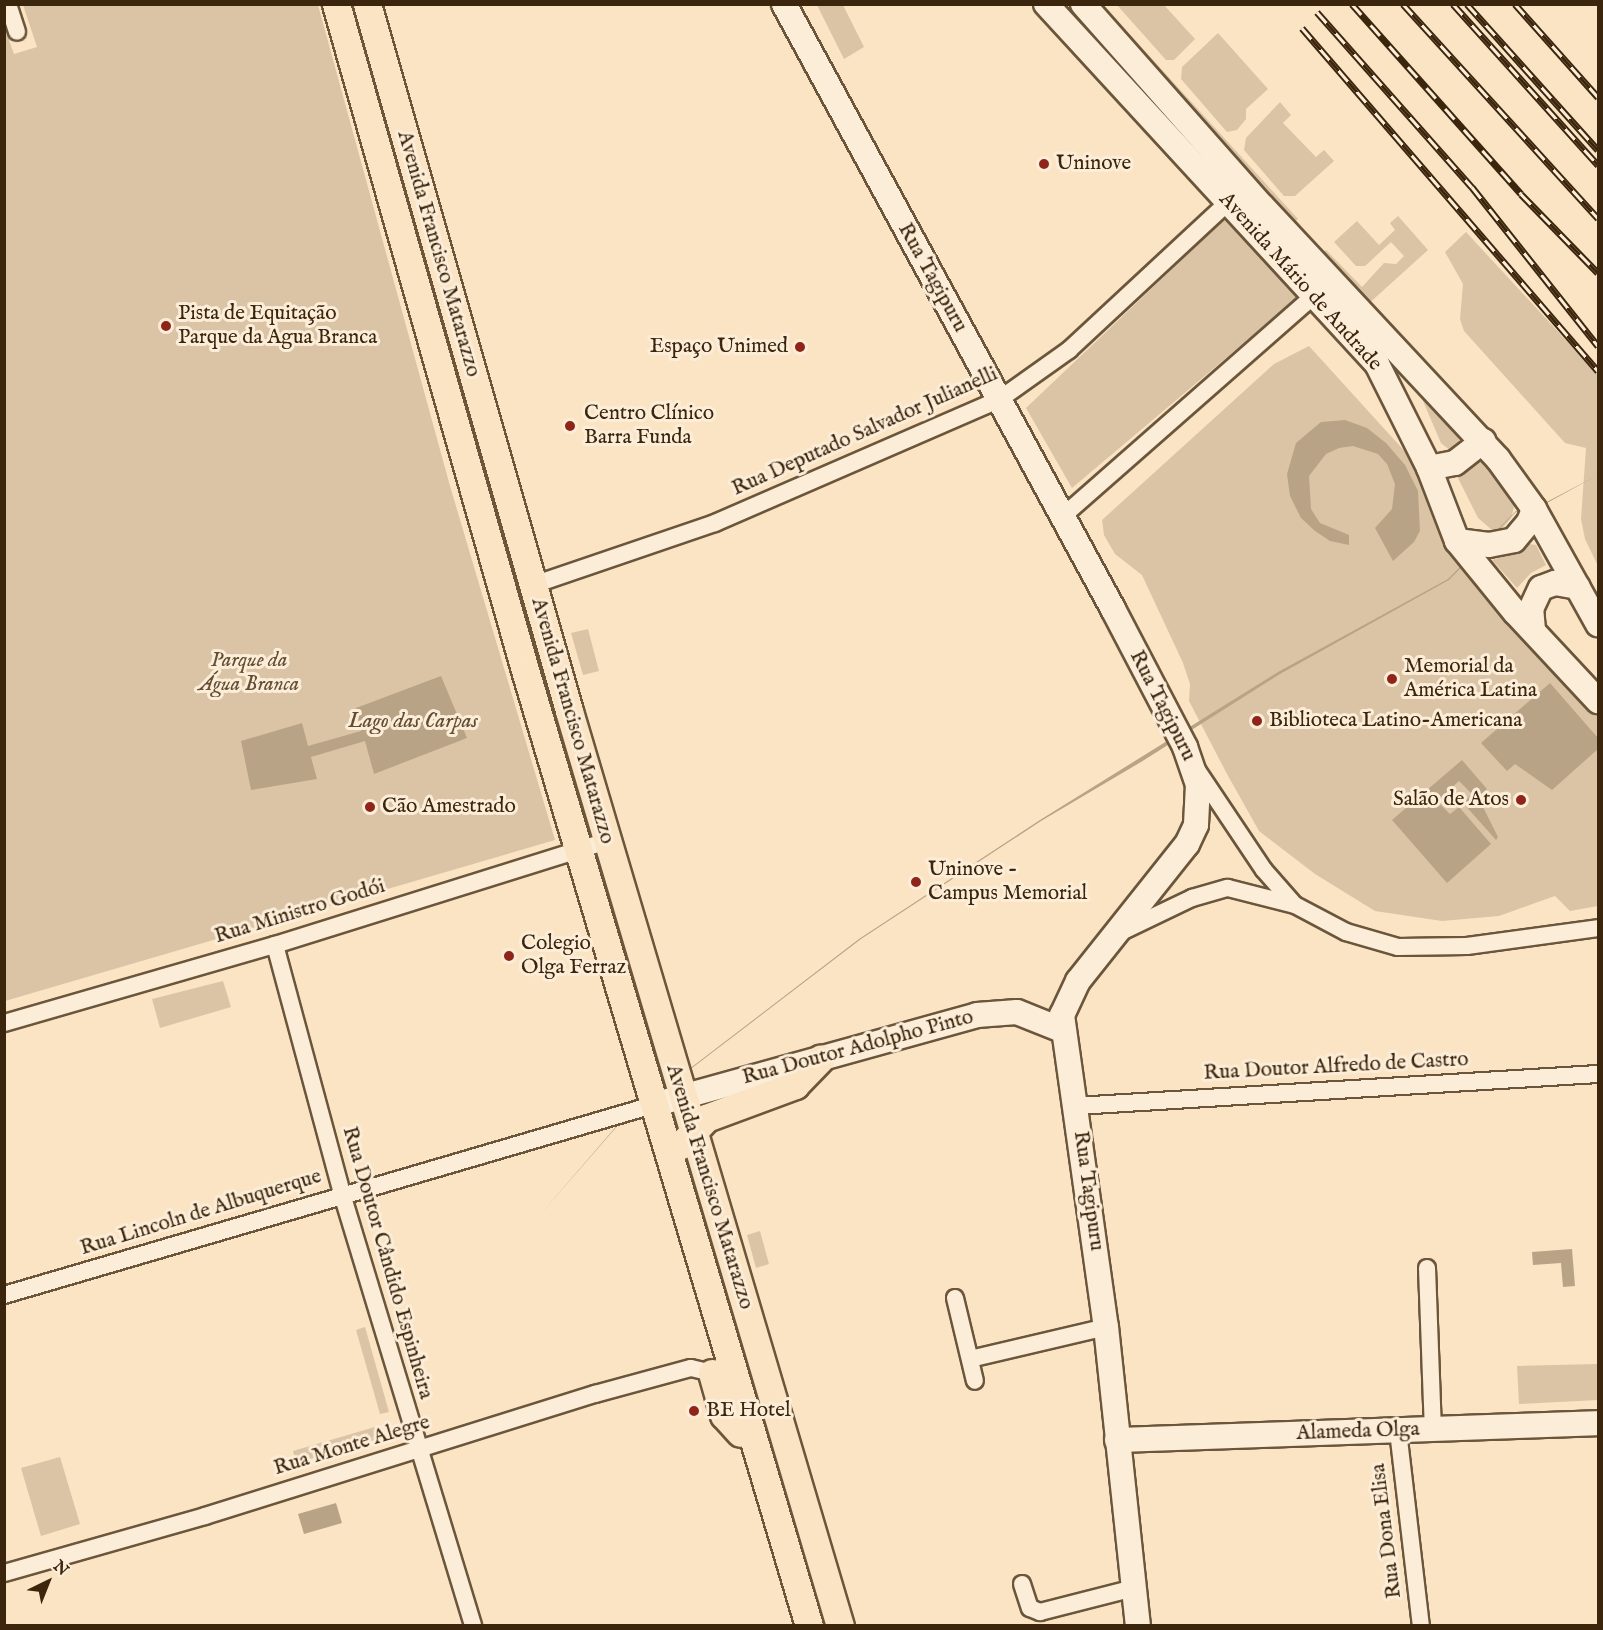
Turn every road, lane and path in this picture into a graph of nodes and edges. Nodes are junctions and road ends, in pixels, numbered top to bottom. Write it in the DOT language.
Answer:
graph roads {
  1 [pos="8,4"];
  2 [pos="336,4"];
  3 [pos="367,4"];
  4 [pos="784,4"];
  5 [pos="1046,4"];
  6 [pos="1083,4"];
  7 [pos="17,32"];
  8 [pos="1228,202"];
  9 [pos="1315,295"];
  10 [pos="1000,399"];
  11 [pos="1483,441"];
  12 [pos="1429,468"];
  13 [pos="1534,509"];
  14 [pos="1062,517"];
  15 [pos="1457,541"];
  16 [pos="533,585"];
  17 [pos="1578,587"];
  18 [pos="1599,624"];
  19 [pos="1533,630"];
  20 [pos="1599,701"];
  21 [pos="1193,766"];
  22 [pos="607,841"];
  23 [pos="578,850"];
  24 [pos="1295,905"];
  25 [pos="1599,922"];
  26 [pos="1599,928"];
  27 [pos="1578,930"];
  28 [pos="1117,934"];
  29 [pos="275,945"];
  30 [pos="4,1023"];
  31 [pos="1062,1029"];
  32 [pos="821,1058"];
  33 [pos="1599,1074"];
  34 [pos="681,1096"];
  35 [pos="653,1105"];
  36 [pos="1076,1106"];
  37 [pos="692,1132"];
  38 [pos="670,1163"];
  39 [pos="342,1194"];
  40 [pos="1427,1268"];
  41 [pos="4,1295"];
  42 [pos="955,1298"];
  43 [pos="1106,1327"];
  44 [pos="970,1359"];
  45 [pos="724,1377"];
  46 [pos="975,1381"];
  47 [pos="1599,1423"];
  48 [pos="1432,1430"];
  49 [pos="1398,1431"];
  50 [pos="783,1436"];
  51 [pos="1117,1440"];
  52 [pos="417,1450"];
  53 [pos="4,1573"];
  54 [pos="1022,1584"];
  55 [pos="1134,1588"];
  56 [pos="473,1626"];
  57 [pos="794,1626"];
  58 [pos="809,1626"];
  59 [pos="840,1626"];
  60 [pos="856,1626"];
  61 [pos="1138,1626"];
  62 [pos="1421,1626"];
  1 -- 7 [label="street"];
  2 -- 23 [label="main road, Avenida Francisco Matarazzo"];
  3 -- 16 [label="main road, Avenida Francisco Matarazzo"];
  4 -- 10 [label="street, Rua Tagipuru"];
  5 -- 8 [label="street, Avenida Mário de Andrade"];
  6 -- 11 [label="street, Avenida Mário de Andrade"];
  8 -- 9 [label="street, Avenida Mário de Andrade"];
  8 -- 10 [label="street, Rua Deputado Salvador Julianelli"];
  9 -- 12 [label="street, Avenida Mário de Andrade"];
  9 -- 14 [label="street"];
  10 -- 14 [label="street, Rua Tagipuru"];
  10 -- 16 [label="street, Rua Deputado Salvador Julianelli"];
  11 -- 12 [label="street"];
  11 -- 13 [label="street, Avenida Mário de Andrade"];
  12 -- 15 [label="street, Avenida Mário de Andrade"];
  13 -- 15 [label="street"];
  13 -- 17 [label="street, Avenida Mário de Andrade"];
  14 -- 21 [label="street, Rua Tagipuru"];
  15 -- 19 [label="street, Avenida Mário de Andrade"];
  16 -- 22 [label="main road, Avenida Francisco Matarazzo"];
  17 -- 18 [label="street, Avenida Mário de Andrade"];
  17 -- 19 [label="street"];
  19 -- 20 [label="street, Avenida Mário de Andrade"];
  21 -- 24 [label="street"];
  21 -- 28 [label="street, Rua Tagipuru"];
  22 -- 23 [label="street, Rua Ministro Godói"];
  22 -- 34 [label="main road, Avenida Francisco Matarazzo"];
  23 -- 29 [label="street, Rua Ministro Godói"];
  23 -- 35 [label="main road, Avenida Francisco Matarazzo"];
  24 -- 27 [label="street"];
  24 -- 28 [label="street"];
  25 -- 27 [label="street"];
  26 -- 27 [label="street"];
  28 -- 31 [label="street, Rua Tagipuru"];
  29 -- 30 [label="street, Rua Ministro Godói"];
  29 -- 39 [label="street, Rua Doutor Cândido Espinheira"];
  31 -- 32 [label="street, Rua Doutor Adolpho Pinto"];
  31 -- 36 [label="street, Rua Tagipuru"];
  32 -- 34 [label="street, Rua Doutor Adolpho Pinto"];
  32 -- 37 [label="main road"];
  33 -- 36 [label="street, Rua Doutor Alfredo de Castro"];
  34 -- 35 [label="street, Rua Doutor Adolpho Pinto"];
  34 -- 37 [label="main road, Avenida Francisco Matarazzo"];
  35 -- 38 [label="main road, Avenida Francisco Matarazzo"];
  35 -- 39 [label="street, Rua Lincoln de Albuquerque"];
  36 -- 43 [label="street, Rua Tagipuru"];
  37 -- 38 [label="main road"];
  37 -- 50 [label="main road, Avenida Francisco Matarazzo"];
  38 -- 45 [label="main road, Avenida Francisco Matarazzo"];
  39 -- 41 [label="street, Rua Lincoln de Albuquerque"];
  39 -- 52 [label="street, Rua Doutor Cândido Espinheira"];
  40 -- 48 [label="street"];
  42 -- 44 [label="street"];
  43 -- 44 [label="street"];
  43 -- 51 [label="street, Rua Tagipuru"];
  44 -- 46 [label="street"];
  45 -- 52 [label="street, Rua Monte Alegre"];
  45 -- 57 [label="main road, Avenida Francisco Matarazzo"];
  45 -- 58 [label="main road, Avenida Francisco Matarazzo"];
  47 -- 48 [label="street, Alameda Olga"];
  48 -- 49 [label="street, Alameda Olga"];
  49 -- 51 [label="street, Alameda Olga"];
  49 -- 62 [label="street, Rua Dona Elisa"];
  50 -- 59 [label="main road, Avenida Francisco Matarazzo"];
  50 -- 60 [label="main road, Avenida Francisco Matarazzo"];
  51 -- 55 [label="street, Rua Tagipuru"];
  52 -- 53 [label="street, Rua Monte Alegre"];
  52 -- 56 [label="street, Rua Doutor Cândido Espinheira"];
  54 -- 55 [label="street"];
  55 -- 61 [label="street, Rua Tagipuru"];
}
